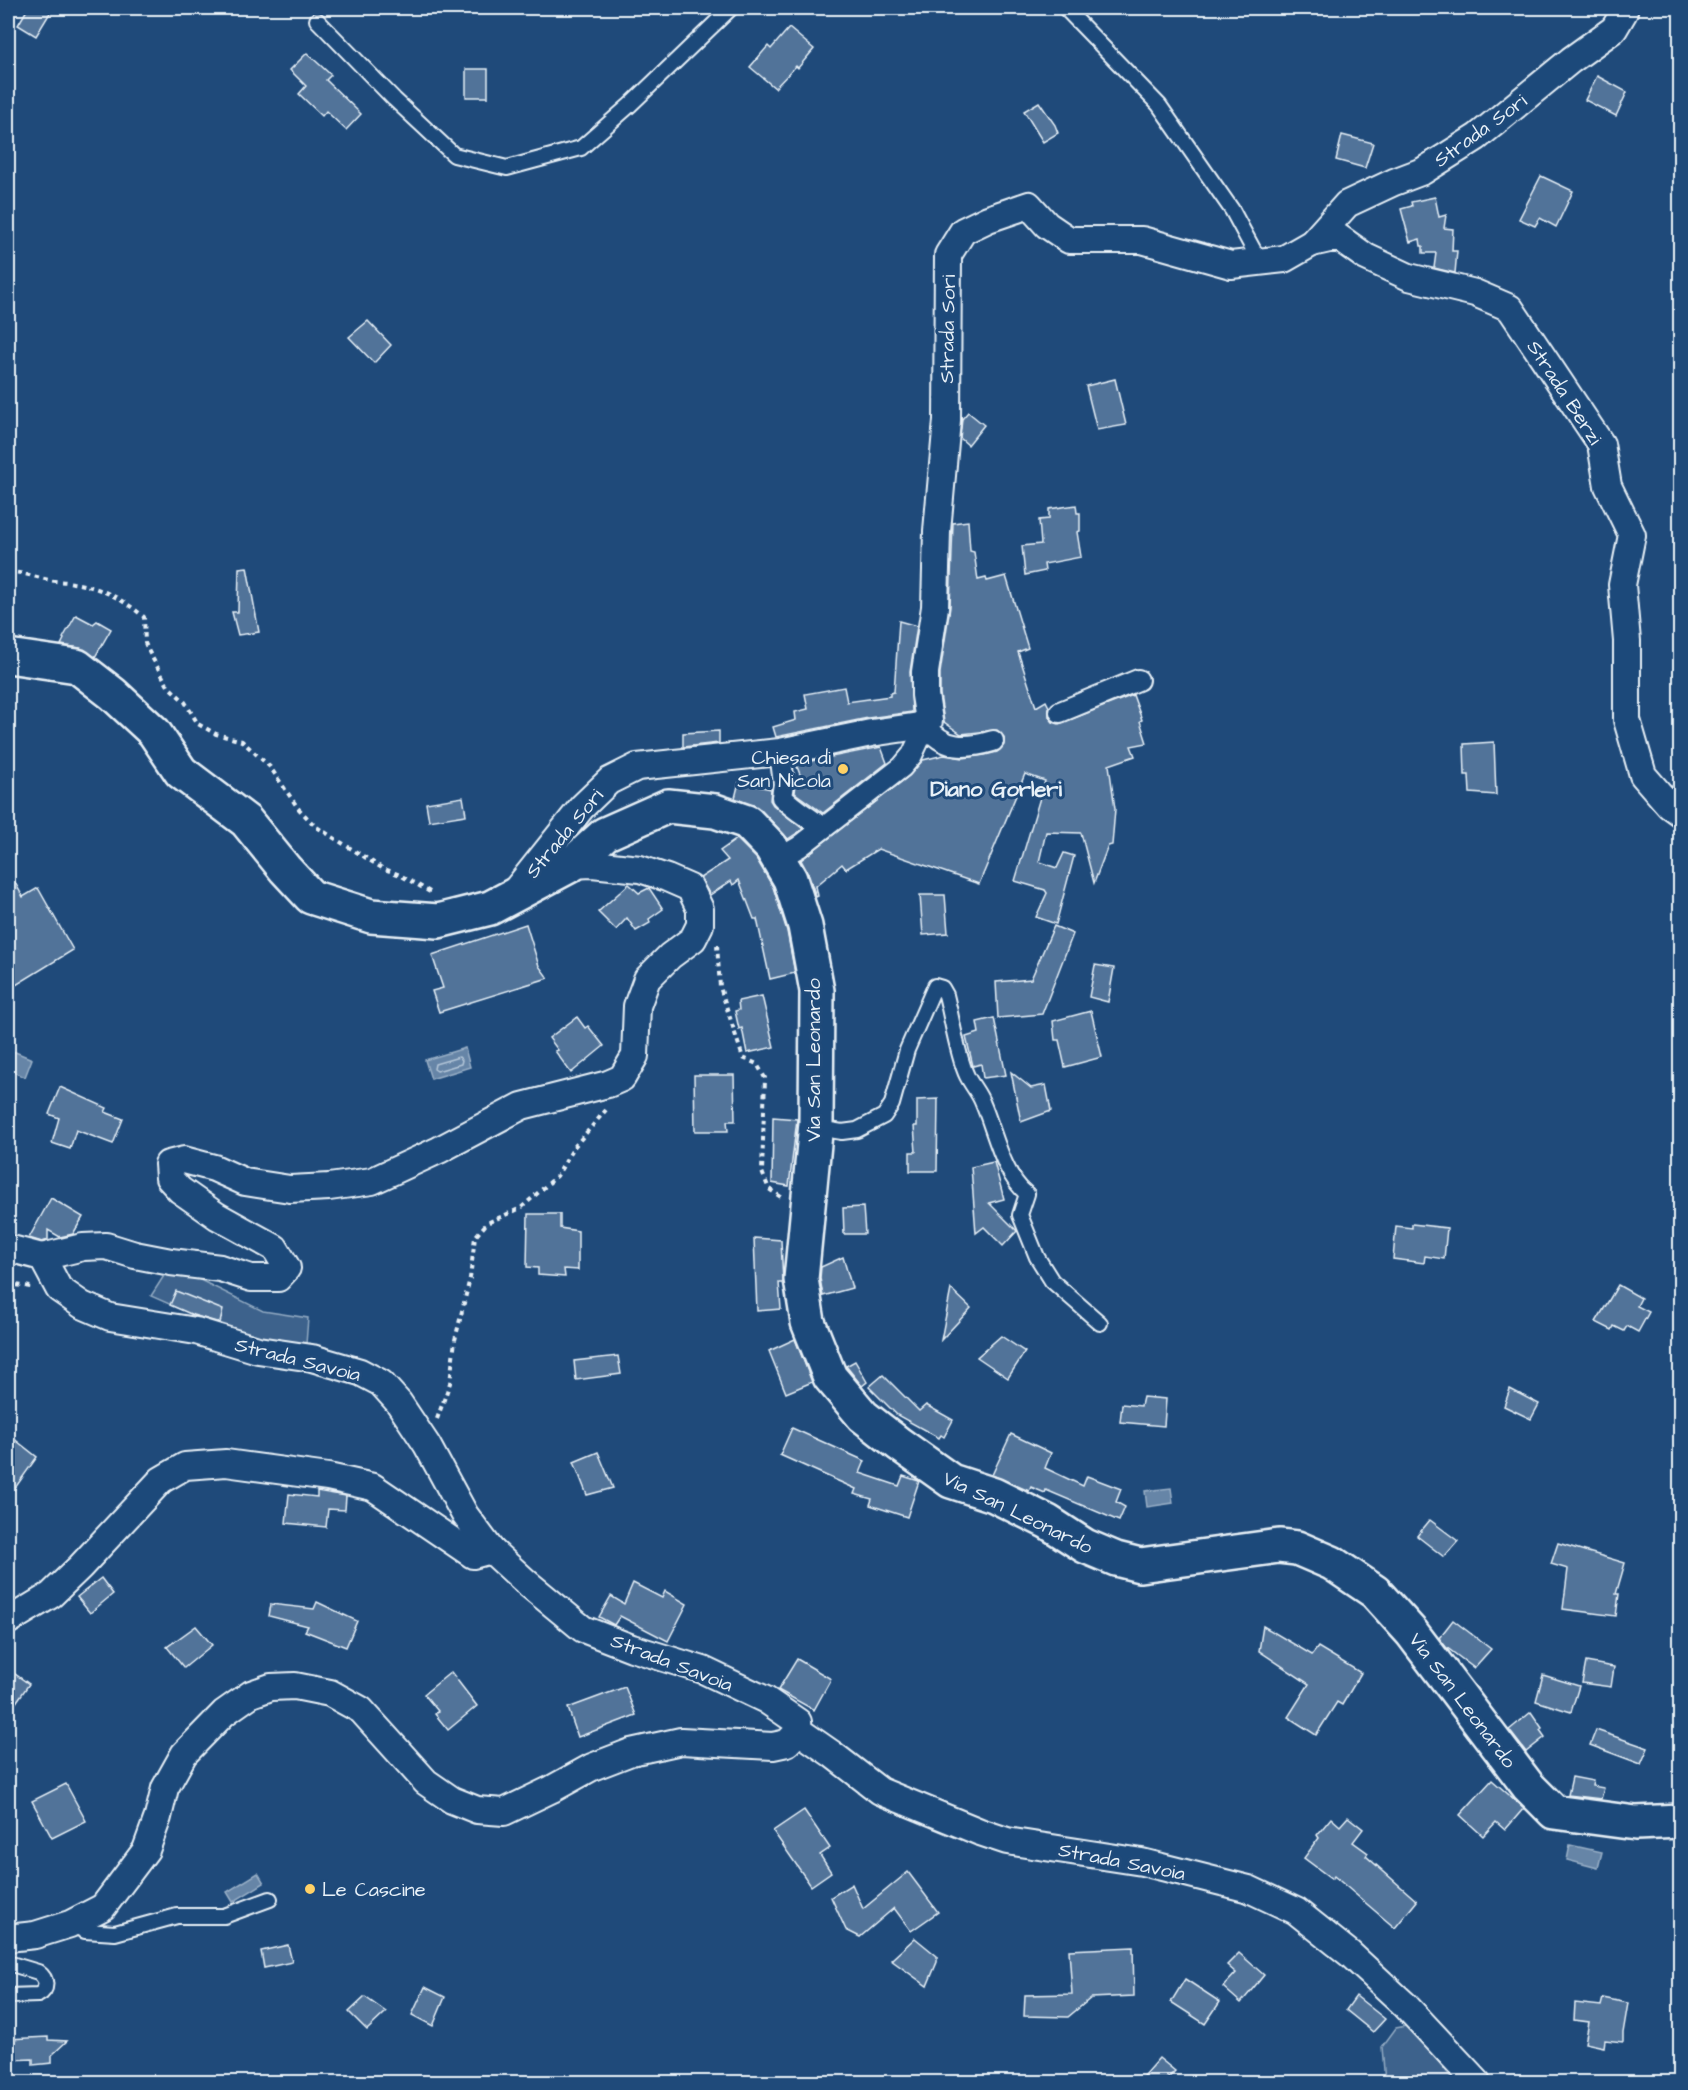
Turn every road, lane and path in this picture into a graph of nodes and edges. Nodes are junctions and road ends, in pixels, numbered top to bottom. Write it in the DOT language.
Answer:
graph roads {
  1 [pos="731,8"];
  2 [pos="1065,8"];
  3 [pos="1624,8"];
  4 [pos="317,20"];
  5 [pos="1312,243"];
  6 [pos="1260,262"];
  7 [pos="8,572"];
  8 [pos="8,656"];
  9 [pos="1138,680"];
  10 [pos="1060,712"];
  11 [pos="926,725"];
  12 [pos="993,741"];
  13 [pos="780,752"];
  14 [pos="1680,813"];
  15 [pos="822,828"];
  16 [pos="771,847"];
  17 [pos="572,865"];
  18 [pos="437,893"];
  19 [pos="510,897"];
  20 [pos="700,925"];
  21 [pos="608,1084"];
  22 [pos="816,1123"];
  23 [pos="806,1219"];
  24 [pos="8,1248"];
  25 [pos="42,1257"];
  26 [pos="1100,1323"];
  27 [pos="422,1439"];
  28 [pos="491,1550"];
  29 [pos="8,1621"];
  30 [pos="799,1731"];
  31 [pos="1680,1821"];
  32 [pos="270,1899"];
  33 [pos="70,1923"];
  34 [pos="8,1938"];
  35 [pos="8,1963"];
  36 [pos="8,1996"];
  37 [pos="1478,2082"];
  1 -- 4 [label="lane"];
  2 -- 6 [label="lane"];
  3 -- 5 [label="street, Strada Sori"];
  5 -- 6 [label="street, Strada Sori"];
  5 -- 14 [label="street, Strada Berzi"];
  6 -- 11 [label="street, Strada Sori"];
  7 -- 18 [label="path"];
  8 -- 19 [label="main road, Via San Leonardo"];
  9 -- 10 [label="street"];
  11 -- 12 [label="street"];
  11 -- 13 [label="street, Strada Sori"];
  11 -- 15 [label="street"];
  13 -- 15 [label="street"];
  13 -- 19 [label="street, Strada Sori"];
  15 -- 16 [label="street"];
  16 -- 17 [label="main road, Via San Leonardo"];
  16 -- 22 [label="main road, Via San Leonardo"];
  17 -- 19 [label="main road, Via San Leonardo"];
  17 -- 20 [label="street"];
  20 -- 21 [label="street"];
  20 -- 23 [label="path"];
  21 -- 25 [label="street"];
  21 -- 27 [label="path"];
  22 -- 23 [label="main road, Via San Leonardo"];
  22 -- 26 [label="lane"];
  23 -- 31 [label="main road, Via San Leonardo"];
  24 -- 25 [label="street"];
  25 -- 27 [label="street, Strada Savoia"];
  27 -- 28 [label="street, Strada Savoia"];
  28 -- 29 [label="street"];
  28 -- 30 [label="street, Strada Savoia"];
  30 -- 33 [label="street"];
  30 -- 37 [label="street, Strada Savoia"];
  32 -- 33 [label="lane"];
  33 -- 34 [label="street"];
  35 -- 36 [label="lane"];
}
